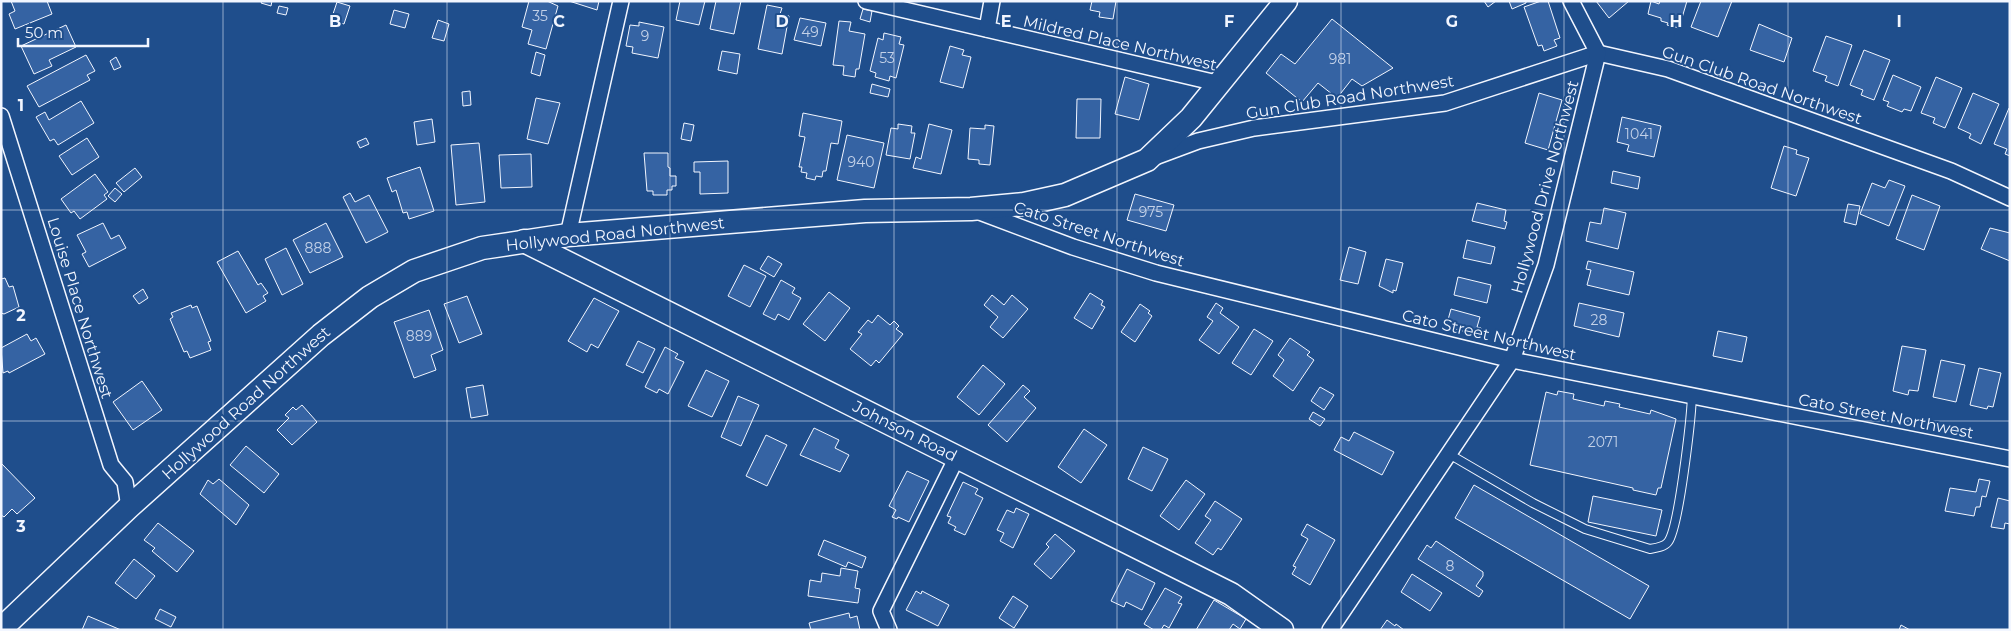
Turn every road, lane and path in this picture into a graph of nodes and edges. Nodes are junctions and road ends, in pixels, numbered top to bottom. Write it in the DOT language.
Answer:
graph roads {
  1 [pos="621,1"];
  2 [pos="866,1"];
  3 [pos="992,1"];
  4 [pos="1286,1"];
  5 [pos="1571,1"];
  6 [pos="987,29"];
  7 [pos="1598,53"];
  8 [pos="1221,84"];
  9 [pos="1,116"];
  10 [pos="1147,160"];
  11 [pos="2010,198"];
  12 [pos="971,209"];
  13 [pos="568,235"];
  14 [pos="524,241"];
  15 [pos="1512,360"];
  16 [pos="1692,396"];
  17 [pos="1449,454"];
  18 [pos="957,457"];
  19 [pos="2010,459"];
  20 [pos="129,507"];
  21 [pos="1,629"];
  22 [pos="889,630"];
  23 [pos="1282,630"];
  24 [pos="1330,630"];
  1 -- 13 [label="street"];
  2 -- 6 [label="street, Mildred Place Northwest"];
  3 -- 6 [label="street"];
  4 -- 8 [label="street, Hollywood Road Northwest"];
  5 -- 7 [label="street"];
  6 -- 8 [label="street, Mildred Place Northwest"];
  7 -- 10 [label="street, Gun Club Road Northwest"];
  7 -- 11 [label="street, Gun Club Road Northwest"];
  7 -- 15 [label="street, Hollywood Drive Northwest"];
  8 -- 10 [label="street, Hollywood Road Northwest"];
  9 -- 20 [label="street, Louise Place Northwest"];
  10 -- 12 [label="street, Hollywood Road Northwest"];
  12 -- 13 [label="street, Hollywood Road Northwest"];
  12 -- 15 [label="street, Cato Street Northwest"];
  13 -- 14 [label="street, Hollywood Road Northwest"];
  14 -- 18 [label="street, Johnson Road"];
  14 -- 20 [label="street, Hollywood Road Northwest"];
  15 -- 16 [label="street, Cato Street Northwest"];
  15 -- 17 [label="street, Hollywood Drive Northwest"];
  16 -- 17 [label="lane"];
  16 -- 19 [label="street, Cato Street Northwest"];
  17 -- 24 [label="street, Hollywood Drive Northwest"];
  18 -- 22 [label="street"];
  18 -- 23 [label="street, Johnson Road"];
  20 -- 21 [label="street, Hollywood Road Northwest"];
}
